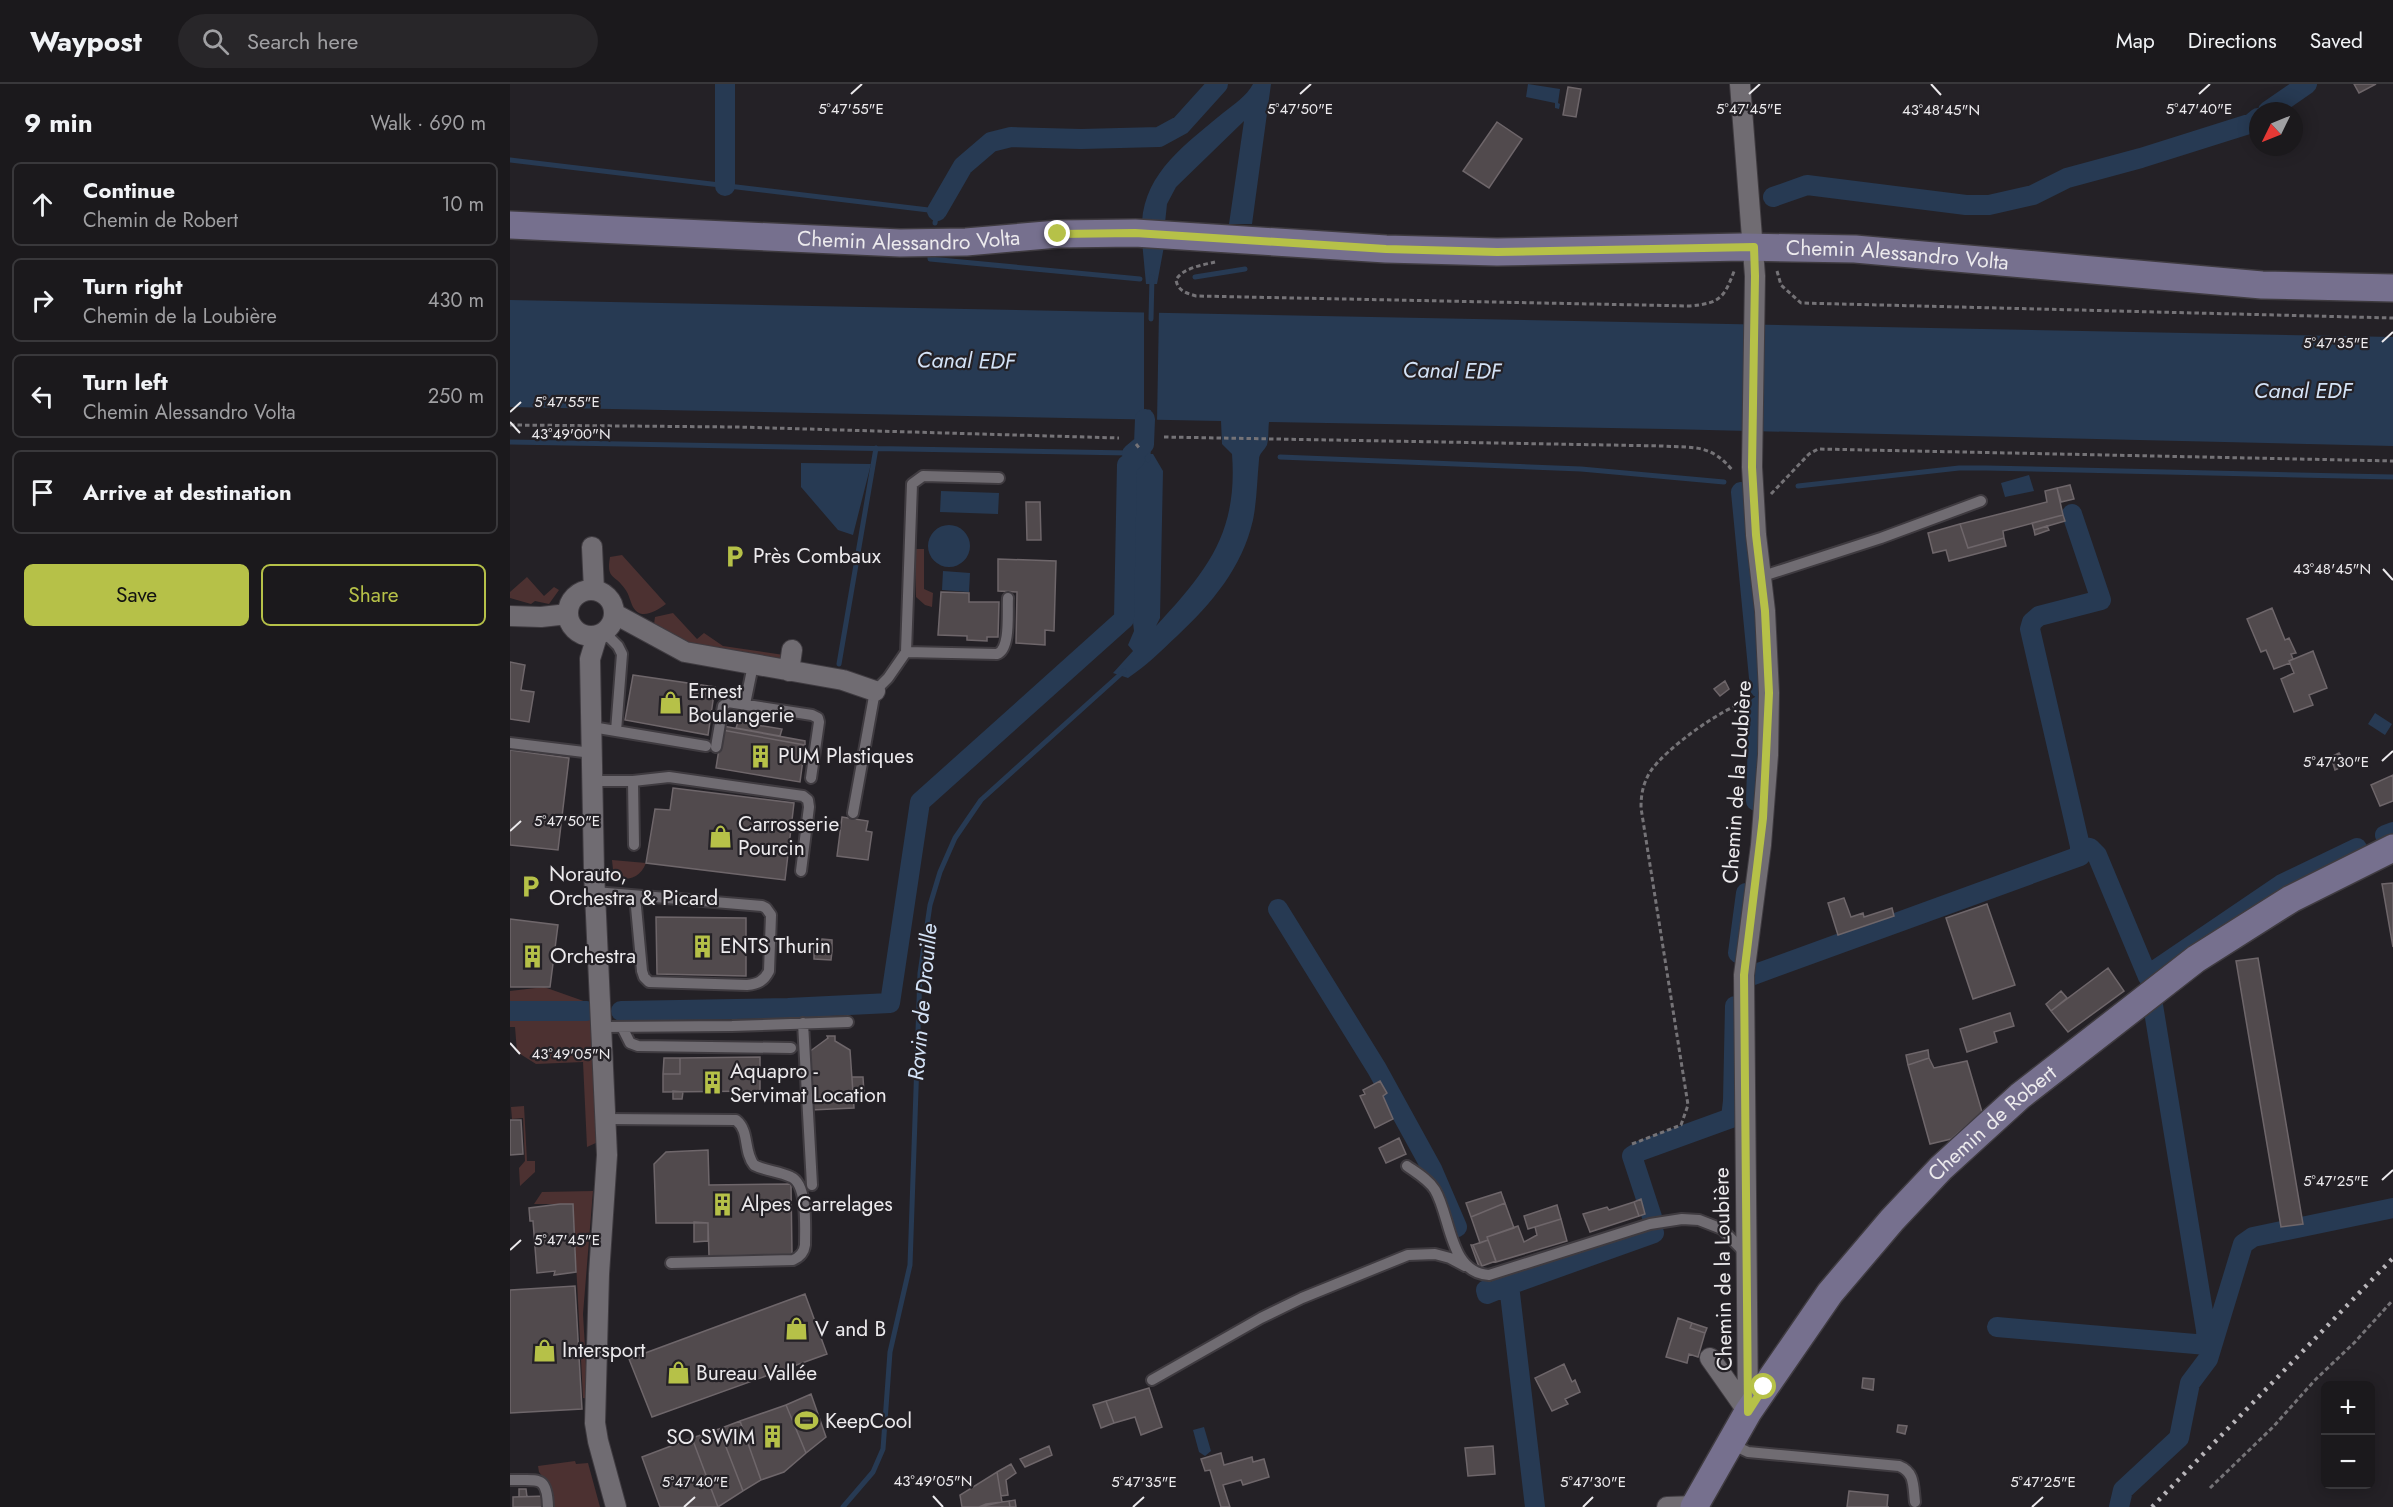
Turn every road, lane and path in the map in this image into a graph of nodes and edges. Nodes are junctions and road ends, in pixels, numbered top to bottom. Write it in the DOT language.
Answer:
graph roads {
  1 [pos="1740,84"];
  2 [pos="510,216"];
  3 [pos="510,225"];
  4 [pos="538,226"];
  5 [pos="1756,247"];
  6 [pos="1222,260"];
  7 [pos="2393,288"];
  8 [pos="2393,318"];
  9 [pos="510,424"];
  10 [pos="1164,437"];
  11 [pos="1119,438"];
  12 [pos="1136,444"];
  13 [pos="1140,449"];
  14 [pos="2393,461"];
  15 [pos="999,478"];
  16 [pos="1981,501"];
  17 [pos="1754,503"];
  18 [pos="591,547"];
  19 [pos="1760,577"];
  20 [pos="594,590"];
  21 [pos="1008,598"];
  22 [pos="568,614"];
  23 [pos="615,614"];
  24 [pos="510,616"];
  25 [pos="577,632"];
  26 [pos="601,634"];
  27 [pos="792,650"];
  28 [pos="906,652"];
  29 [pos="590,659"];
  30 [pos="753,665"];
  31 [pos="789,671"];
  32 [pos="875,691"];
  33 [pos="1769,698"];
  34 [pos="745,704"];
  35 [pos="592,727"];
  36 [pos="616,731"];
  37 [pos="510,743"];
  38 [pos="592,753"];
  39 [pos="811,778"];
  40 [pos="593,781"];
  41 [pos="633,781"];
  42 [pos="853,813"];
  43 [pos="634,845"];
  44 [pos="2393,848"];
  45 [pos="801,871"];
  46 [pos="595,892"];
  47 [pos="635,896"];
  48 [pos="848,1022"];
  49 [pos="803,1023"];
  50 [pos="732,1026"];
  51 [pos="612,1027"];
  52 [pos="732,1047"];
  53 [pos="790,1048"];
  54 [pos="606,1119"];
  55 [pos="1632,1144"];
  56 [pos="1407,1166"];
  57 [pos="812,1185"];
  58 [pos="1747,1255"];
  59 [pos="671,1263"];
  60 [pos="1473,1271"];
  61 [pos="2393,1300"];
  62 [pos="1710,1359"];
  63 [pos="1152,1380"];
  64 [pos="1748,1412"];
  65 [pos="1729,1443"];
  66 [pos="510,1480"];
  67 [pos="2210,1488"];
  68 [pos="1915,1502"];
  69 [pos="1695,1506"];
  70 [pos="548,1507"];
  71 [pos="616,1507"];
  72 [pos="1667,1507"];
  1 -- 5 [label="street, Chemin de la Loubière"];
  2 -- 4 [label="main road, Chemin Alessandro Volta"];
  3 -- 4 [label="main road, Chemin Alessandro Volta"];
  4 -- 5 [label="main road, Chemin Alessandro Volta"];
  5 -- 6 [label="path"];
  5 -- 7 [label="main road, Chemin Alessandro Volta"];
  5 -- 8 [label="path"];
  5 -- 17 [label="street, Chemin de la Loubière"];
  9 -- 11 [label="path"];
  10 -- 17 [label="path"];
  12 -- 13 [label="path"];
  14 -- 17 [label="path"];
  15 -- 28 [label="lane"];
  16 -- 19 [label="lane"];
  17 -- 19 [label="street, Chemin de la Loubière"];
  18 -- 20 [label="street"];
  19 -- 33 [label="street, Chemin de la Loubière"];
  20 -- 22 [label="street"];
  20 -- 23 [label="street"];
  21 -- 28 [label="lane"];
  22 -- 24 [label="street"];
  22 -- 25 [label="street"];
  23 -- 26 [label="street"];
  23 -- 30 [label="street"];
  25 -- 26 [label="street"];
  25 -- 29 [label="street"];
  26 -- 29 [label="street"];
  26 -- 36 [label="lane"];
  27 -- 31 [label="street"];
  28 -- 32 [label="lane"];
  29 -- 35 [label="street"];
  30 -- 31 [label="street"];
  30 -- 34 [label="lane"];
  31 -- 32 [label="street"];
  32 -- 42 [label="lane"];
  33 -- 55 [label="path"];
  33 -- 58 [label="street, Chemin de la Loubière"];
  34 -- 36 [label="lane"];
  34 -- 39 [label="lane"];
  35 -- 36 [label="lane"];
  35 -- 38 [label="street"];
  37 -- 38 [label="lane"];
  38 -- 40 [label="street"];
  40 -- 41 [label="lane"];
  40 -- 46 [label="street"];
  41 -- 43 [label="lane"];
  41 -- 45 [label="lane"];
  44 -- 64 [label="main road, Chemin de Robert"];
  46 -- 47 [label="lane"];
  46 -- 51 [label="street"];
  47 -- 47 [label="lane"];
  48 -- 49 [label="lane"];
  49 -- 50 [label="lane"];
  49 -- 57 [label="lane"];
  50 -- 51 [label="lane"];
  50 -- 52 [label="lane"];
  51 -- 52 [label="lane"];
  51 -- 54 [label="street"];
  52 -- 53 [label="lane"];
  54 -- 59 [label="lane"];
  54 -- 71 [label="street"];
  56 -- 60 [label="lane"];
  58 -- 60 [label="lane"];
  58 -- 64 [label="street, Chemin de la Loubière"];
  60 -- 63 [label="lane"];
  61 -- 67 [label="path"];
  62 -- 64 [label="street"];
  64 -- 65 [label="main road, Chemin de Robert"];
  65 -- 68 [label="lane"];
  65 -- 69 [label="main road, Chemin de Robert"];
  66 -- 70 [label="lane"];
  69 -- 72 [label="street"];
}
